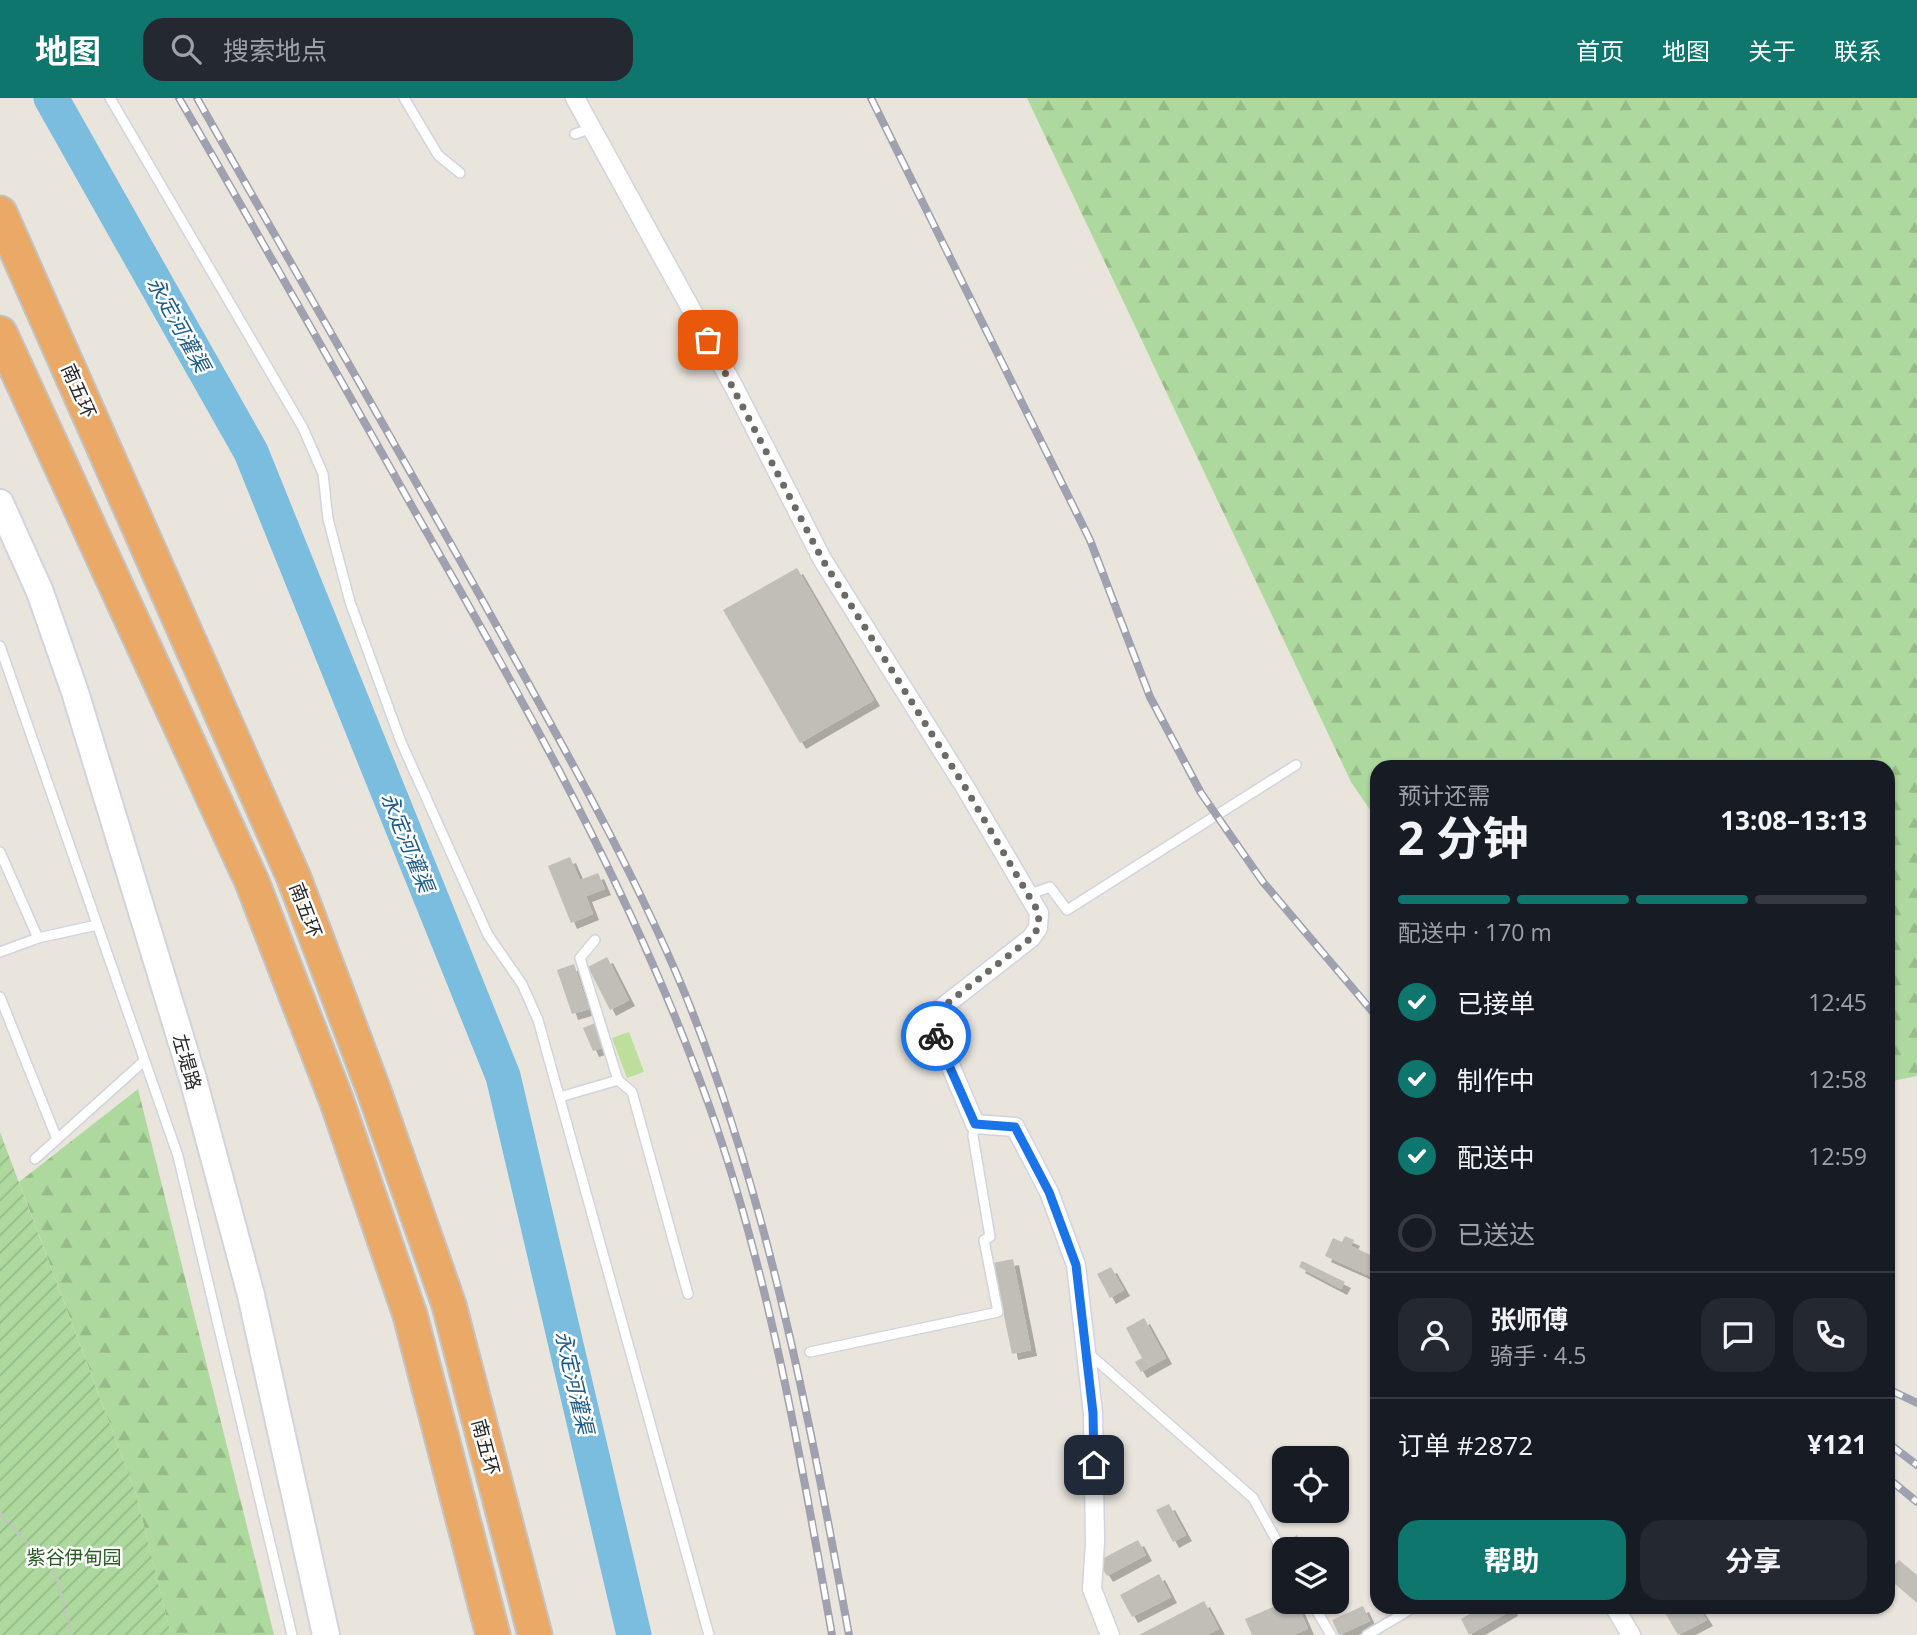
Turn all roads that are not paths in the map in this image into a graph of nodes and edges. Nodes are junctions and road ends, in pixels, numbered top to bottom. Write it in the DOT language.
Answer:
graph roads {
  1 [pos="110,98"];
  2 [pos="404,98"];
  3 [pos="575,98"];
  4 [pos="460,173"];
  5 [pos="0,213"];
  6 [pos="0,333"];
  7 [pos="0,503"];
  8 [pos="0,646"];
  9 [pos="1296,765"];
  10 [pos="0,852"];
  11 [pos="1028,895"];
  12 [pos="97,925"];
  13 [pos="38,938"];
  14 [pos="595,940"];
  15 [pos="0,953"];
  16 [pos="0,997"];
  17 [pos="144,1061"];
  18 [pos="618,1080"];
  19 [pos="560,1097"];
  20 [pos="975,1124"];
  21 [pos="57,1139"];
  22 [pos="35,1159"];
  23 [pos="688,1294"];
  24 [pos="1086,1351"];
  25 [pos="810,1352"];
  26 [pos="1275,1537"];
  27 [pos="1319,1614"];
  28 [pos="1402,1614"];
  29 [pos="1619,1614"];
  30 [pos="292,1635"];
  31 [pos="326,1635"];
  32 [pos="493,1635"];
  33 [pos="535,1635"];
  34 [pos="709,1635"];
  35 [pos="1110,1635"];
  36 [pos="1331,1635"];
  37 [pos="1367,1635"];
  38 [pos="1631,1635"];
  1 -- 19 [label="lane"];
  2 -- 4 [label="lane"];
  3 -- 11 [label="street"];
  5 -- 33 [label="highway, 南五环"];
  6 -- 32 [label="highway"];
  7 -- 31 [label="main road, 左堤路"];
  8 -- 12 [label="lane"];
  9 -- 11 [label="lane"];
  10 -- 13 [label="lane"];
  11 -- 20 [label="street"];
  12 -- 13 [label="lane"];
  12 -- 17 [label="lane"];
  13 -- 15 [label="lane"];
  14 -- 18 [label="lane"];
  16 -- 21 [label="lane"];
  17 -- 21 [label="lane"];
  17 -- 30 [label="lane"];
  18 -- 19 [label="lane"];
  18 -- 23 [label="lane"];
  19 -- 34 [label="lane"];
  20 -- 24 [label="street"];
  20 -- 25 [label="lane"];
  21 -- 22 [label="lane"];
  24 -- 26 [label="lane"];
  24 -- 35 [label="street"];
  27 -- 36 [label="lane"];
  28 -- 37 [label="lane"];
  29 -- 38 [label="street"];
}
